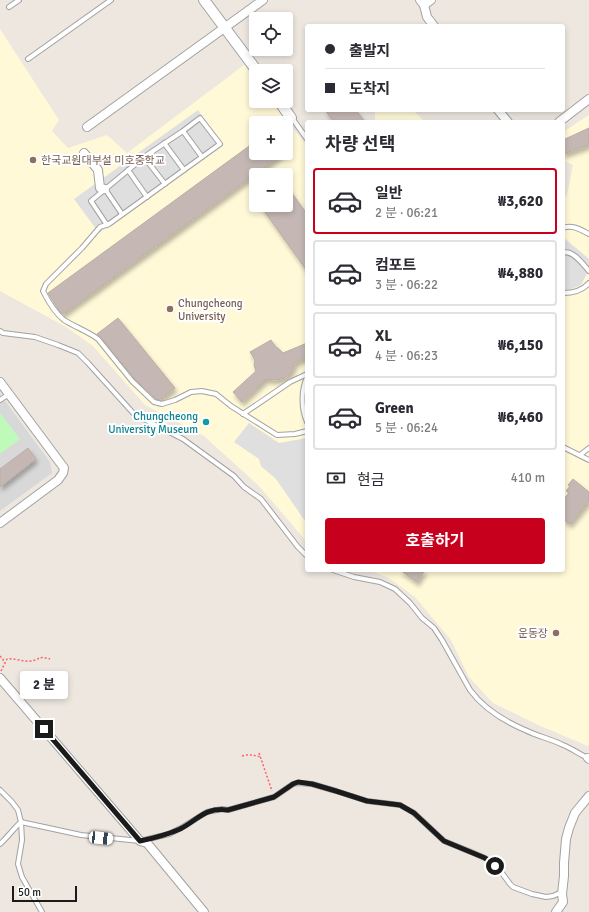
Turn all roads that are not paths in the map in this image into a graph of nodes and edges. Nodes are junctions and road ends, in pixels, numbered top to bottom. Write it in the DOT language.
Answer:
graph roads {
  1 [pos="19,0"];
  2 [pos="111,0"];
  3 [pos="204,0"];
  4 [pos="263,0"];
  5 [pos="431,0"];
  6 [pos="422,3"];
  7 [pos="9,7"];
  8 [pos="433,24"];
  9 [pos="225,28"];
  10 [pos="28,59"];
  11 [pos="252,64"];
  12 [pos="589,99"];
  13 [pos="500,112"];
  14 [pos="293,120"];
  15 [pos="506,120"];
  16 [pos="562,120"];
  17 [pos="87,126"];
  18 [pos="183,131"];
  19 [pos="305,136"];
  20 [pos="164,143"];
  21 [pos="84,153"];
  22 [pos="144,157"];
  23 [pos="202,157"];
  24 [pos="128,170"];
  25 [pos="184,170"];
  26 [pos="165,184"];
  27 [pos="106,189"];
  28 [pos="147,197"];
  29 [pos="122,214"];
  30 [pos="107,225"];
  31 [pos="565,227"];
  32 [pos="589,234"];
  33 [pos="565,252"];
  34 [pos="589,271"];
  35 [pos="589,283"];
  36 [pos="565,293"];
  37 [pos="0,331"];
  38 [pos="305,377"];
  39 [pos="305,381"];
  40 [pos="0,382"];
  41 [pos="9,393"];
  42 [pos="0,400"];
  43 [pos="243,414"];
  44 [pos="305,416"];
  45 [pos="305,432"];
  46 [pos="565,448"];
  47 [pos="589,448"];
  48 [pos="580,455"];
  49 [pos="589,460"];
  50 [pos="0,523"];
  51 [pos="305,554"];
  52 [pos="339,572"];
  53 [pos="0,678"];
  54 [pos="588,758"];
  55 [pos="0,790"];
  56 [pos="589,796"];
  57 [pos="21,822"];
  58 [pos="140,841"];
  59 [pos="0,844"];
  60 [pos="563,892"];
  61 [pos="42,912"];
  62 [pos="204,912"];
  63 [pos="556,912"];
  1 -- 7 [label="lane"];
  2 -- 10 [label="lane"];
  3 -- 9 [label="street"];
  4 -- 9 [label="street"];
  5 -- 6 [label="street"];
  6 -- 8 [label="street"];
  9 -- 11 [label="street"];
  9 -- 17 [label="street"];
  12 -- 16 [label="street"];
  13 -- 15 [label="street"];
  14 -- 19 [label="lane"];
  18 -- 20 [label="lane"];
  18 -- 23 [label="lane"];
  18 -- 23 [label="lane"];
  20 -- 22 [label="lane"];
  20 -- 25 [label="lane"];
  21 -- 27 [label="street"];
  22 -- 24 [label="lane"];
  22 -- 26 [label="lane"];
  23 -- 25 [label="lane"];
  24 -- 27 [label="lane"];
  24 -- 28 [label="lane"];
  25 -- 26 [label="lane"];
  26 -- 28 [label="lane"];
  27 -- 29 [label="lane"];
  27 -- 30 [label="lane"];
  28 -- 29 [label="lane"];
  29 -- 30 [label="lane"];
  30 -- 43 [label="lane"];
  31 -- 32 [label="lane"];
  33 -- 34 [label="lane"];
  35 -- 36 [label="lane"];
  37 -- 51 [label="lane"];
  38 -- 43 [label="lane"];
  39 -- 44 [label="lane"];
  40 -- 41 [label="street"];
  41 -- 42 [label="lane"];
  41 -- 50 [label="street"];
  43 -- 45 [label="lane"];
  46 -- 48 [label="lane"];
  47 -- 48 [label="lane"];
  48 -- 49 [label="lane"];
  52 -- 54 [label="lane"];
  53 -- 58 [label="street"];
  55 -- 57 [label="lane"];
  56 -- 60 [label="street"];
  57 -- 58 [label="lane"];
  57 -- 59 [label="lane"];
  57 -- 61 [label="lane"];
  58 -- 60 [label="lane"];
  58 -- 62 [label="street"];
  60 -- 63 [label="street"];
}
